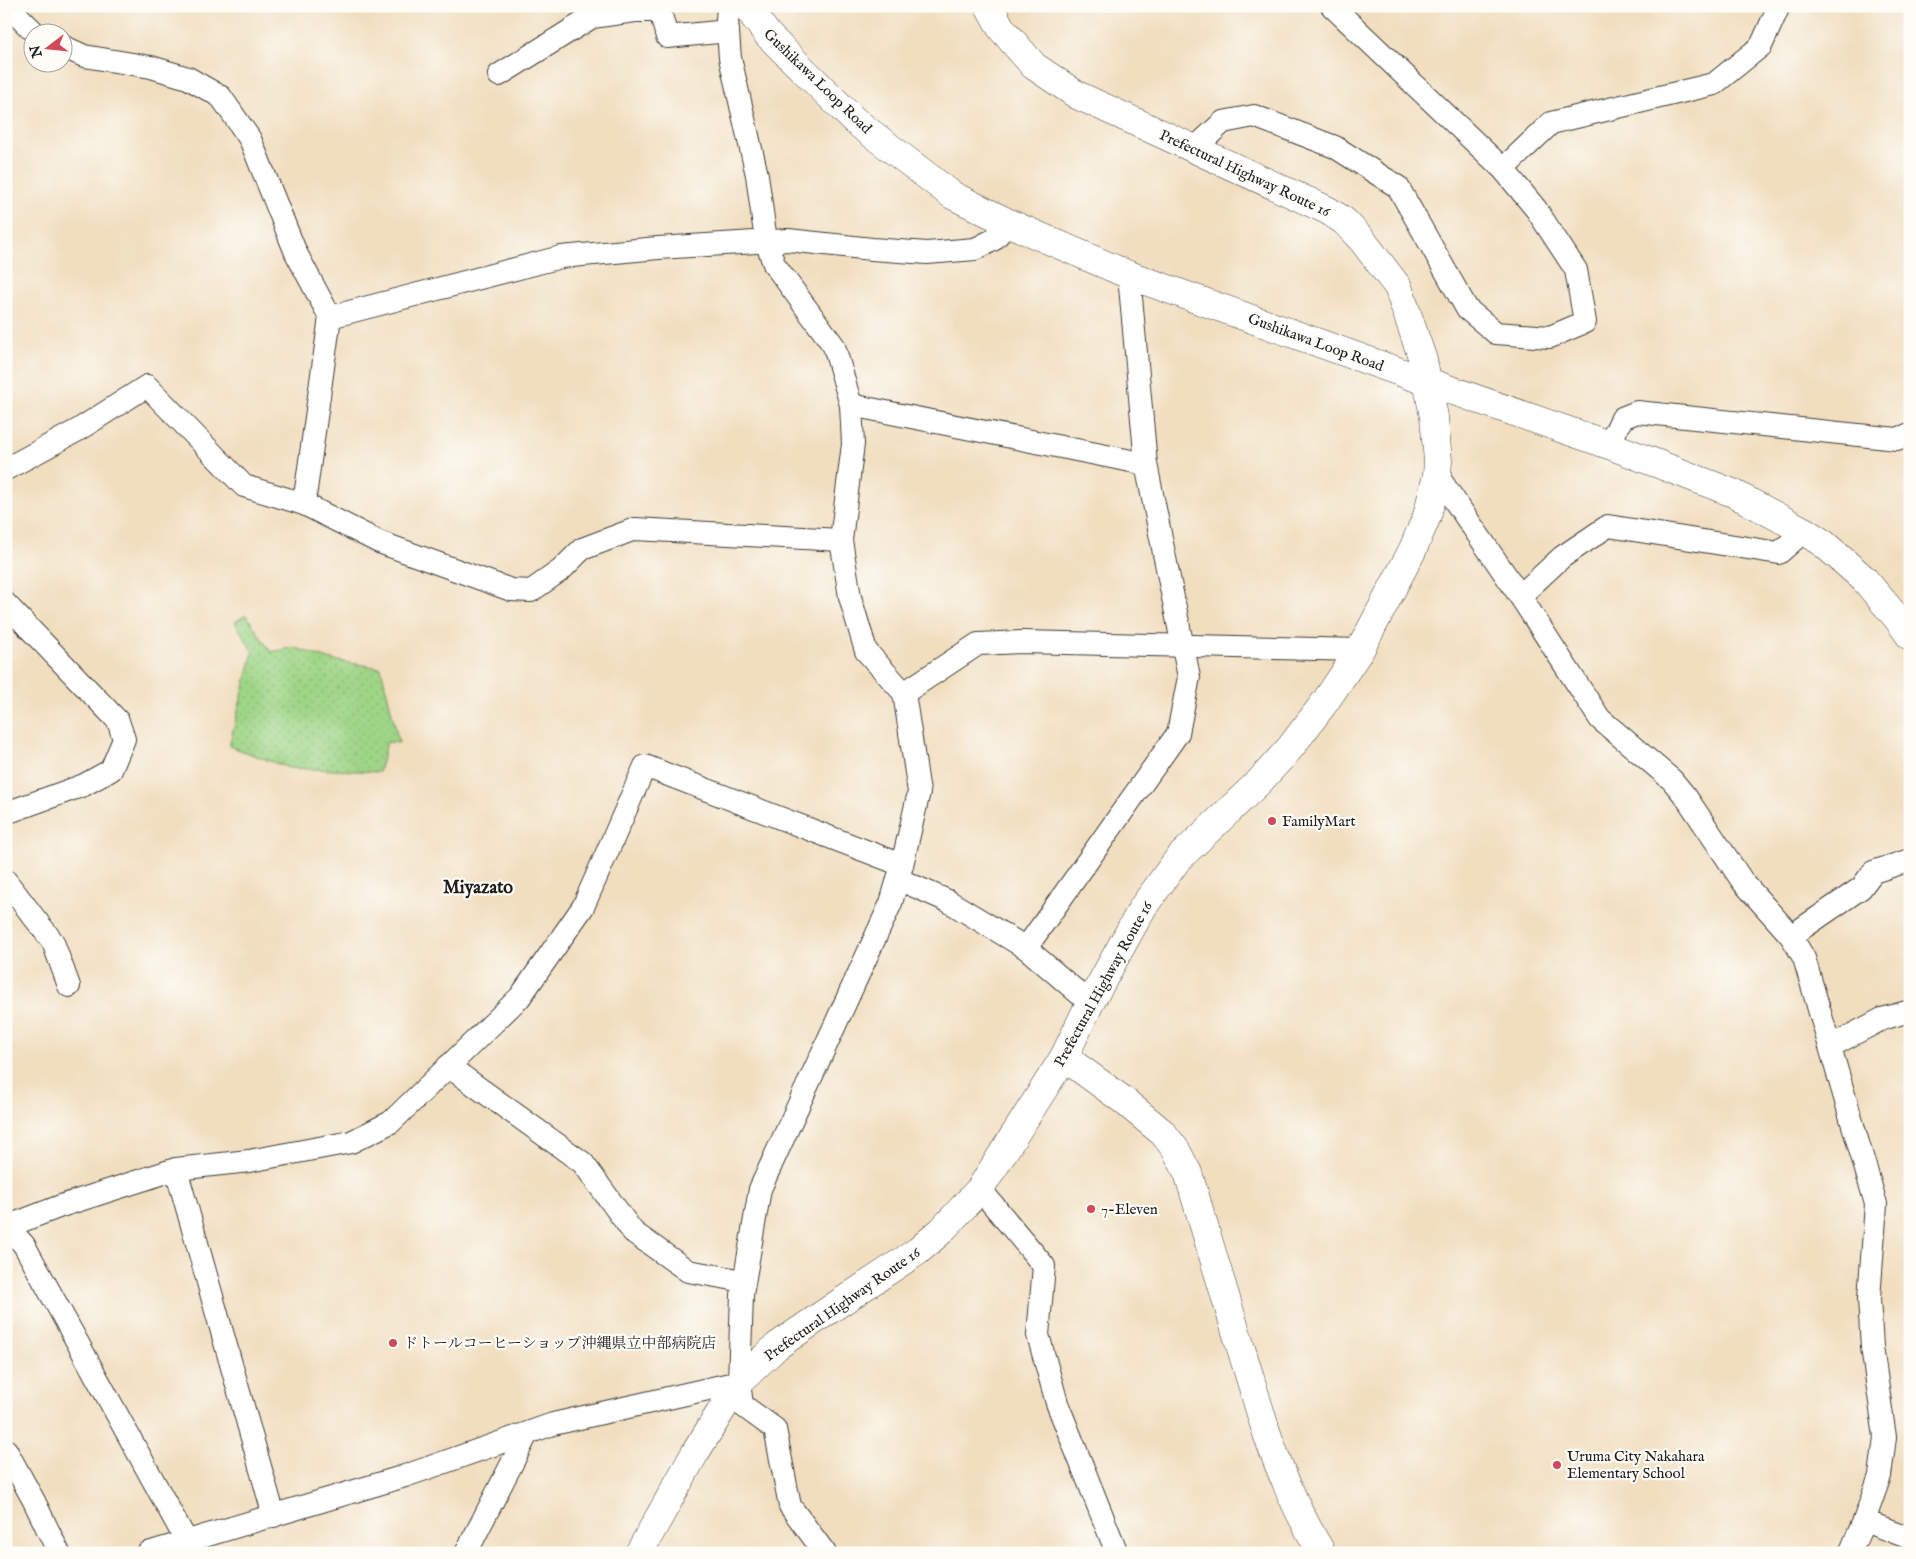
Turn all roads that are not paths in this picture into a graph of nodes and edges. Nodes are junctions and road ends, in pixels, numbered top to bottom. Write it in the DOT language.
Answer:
graph roads {
  1 [pos="8,6"];
  2 [pos="728,6"];
  3 [pos="746,6"];
  4 [pos="989,6"];
  5 [pos="1332,6"];
  6 [pos="1779,6"];
  7 [pos="24,22"];
  8 [pos="728,31"];
  9 [pos="72,51"];
  10 [pos="500,75"];
  11 [pos="1194,149"];
  12 [pos="1503,169"];
  13 [pos="1009,223"];
  14 [pos="766,241"];
  15 [pos="1129,275"];
  16 [pos="330,317"];
  17 [pos="1428,382"];
  18 [pos="851,405"];
  19 [pos="1910,434"];
  20 [pos="1609,445"];
  21 [pos="1146,464"];
  22 [pos="6,469"];
  23 [pos="1437,475"];
  24 [pos="304,504"];
  25 [pos="1804,531"];
  26 [pos="841,540"];
  27 [pos="1520,596"];
  28 [pos="6,604"];
  29 [pos="1906,620"];
  30 [pos="1181,645"];
  31 [pos="1360,650"];
  32 [pos="904,693"];
  33 [pos="6,813"];
  34 [pos="1910,860"];
  35 [pos="900,872"];
  36 [pos="6,881"];
  37 [pos="1791,936"];
  38 [pos="1026,948"];
  39 [pos="69,986"];
  40 [pos="1090,1003"];
  41 [pos="1910,1011"];
  42 [pos="1831,1046"];
  43 [pos="1064,1057"];
  44 [pos="448,1066"];
  45 [pos="176,1169"];
  46 [pos="980,1189"];
  47 [pos="6,1226"];
  48 [pos="744,1281"];
  49 [pos="739,1382"];
  50 [pos="527,1434"];
  51 [pos="6,1450"];
  52 [pos="274,1516"];
  53 [pos="1864,1521"];
  54 [pos="1910,1538"];
  55 [pos="187,1542"];
  56 [pos="59,1553"];
  57 [pos="148,1553"];
  58 [pos="466,1553"];
  59 [pos="639,1553"];
  60 [pos="825,1553"];
  61 [pos="1117,1553"];
  62 [pos="1322,1553"];
  63 [pos="1850,1553"];
  1 -- 7 [label="street"];
  2 -- 8 [label="street"];
  3 -- 13 [label="main road, Gushikawa Loop Road"];
  4 -- 11 [label="main road, Prefectural Highway Route 16"];
  5 -- 12 [label="street"];
  6 -- 12 [label="street"];
  8 -- 10 [label="street"];
  8 -- 14 [label="street"];
  9 -- 16 [label="street"];
  11 -- 12 [label="street"];
  11 -- 17 [label="main road, Prefectural Highway Route 16"];
  13 -- 14 [label="street"];
  13 -- 15 [label="main road, Gushikawa Loop Road"];
  14 -- 16 [label="street"];
  14 -- 18 [label="street"];
  15 -- 17 [label="main road, Gushikawa Loop Road"];
  15 -- 21 [label="street"];
  16 -- 24 [label="street"];
  17 -- 20 [label="main road, Gushikawa Loop Road"];
  17 -- 23 [label="main road, Prefectural Highway Route 16"];
  18 -- 21 [label="street"];
  18 -- 26 [label="street"];
  19 -- 20 [label="street"];
  20 -- 25 [label="main road, Gushikawa Loop Road"];
  21 -- 30 [label="street"];
  22 -- 24 [label="street"];
  23 -- 27 [label="street"];
  23 -- 31 [label="main road, Prefectural Highway Route 16"];
  24 -- 26 [label="street"];
  25 -- 27 [label="street"];
  25 -- 29 [label="main road, Gushikawa Loop Road"];
  26 -- 32 [label="street"];
  27 -- 37 [label="street"];
  28 -- 33 [label="street"];
  30 -- 31 [label="street"];
  30 -- 32 [label="street"];
  30 -- 38 [label="street"];
  31 -- 40 [label="main road, Prefectural Highway Route 16"];
  32 -- 35 [label="street"];
  34 -- 37 [label="street"];
  35 -- 38 [label="street"];
  35 -- 44 [label="street"];
  35 -- 48 [label="street"];
  36 -- 39 [label="street"];
  37 -- 42 [label="street"];
  38 -- 40 [label="street"];
  40 -- 43 [label="main road, Prefectural Highway Route 16"];
  41 -- 42 [label="street"];
  42 -- 53 [label="street"];
  43 -- 46 [label="main road, Prefectural Highway Route 16"];
  43 -- 62 [label="main road"];
  44 -- 45 [label="street"];
  44 -- 48 [label="street"];
  45 -- 47 [label="street"];
  45 -- 52 [label="street"];
  46 -- 49 [label="main road, Prefectural Highway Route 16"];
  46 -- 61 [label="street"];
  47 -- 55 [label="street"];
  48 -- 49 [label="street"];
  49 -- 50 [label="street"];
  49 -- 59 [label="main road, Prefectural Highway Route 16"];
  49 -- 60 [label="street"];
  50 -- 52 [label="street"];
  50 -- 58 [label="street"];
  51 -- 56 [label="street"];
  52 -- 55 [label="street"];
  53 -- 54 [label="street"];
  53 -- 63 [label="street"];
  55 -- 57 [label="street"];
}
